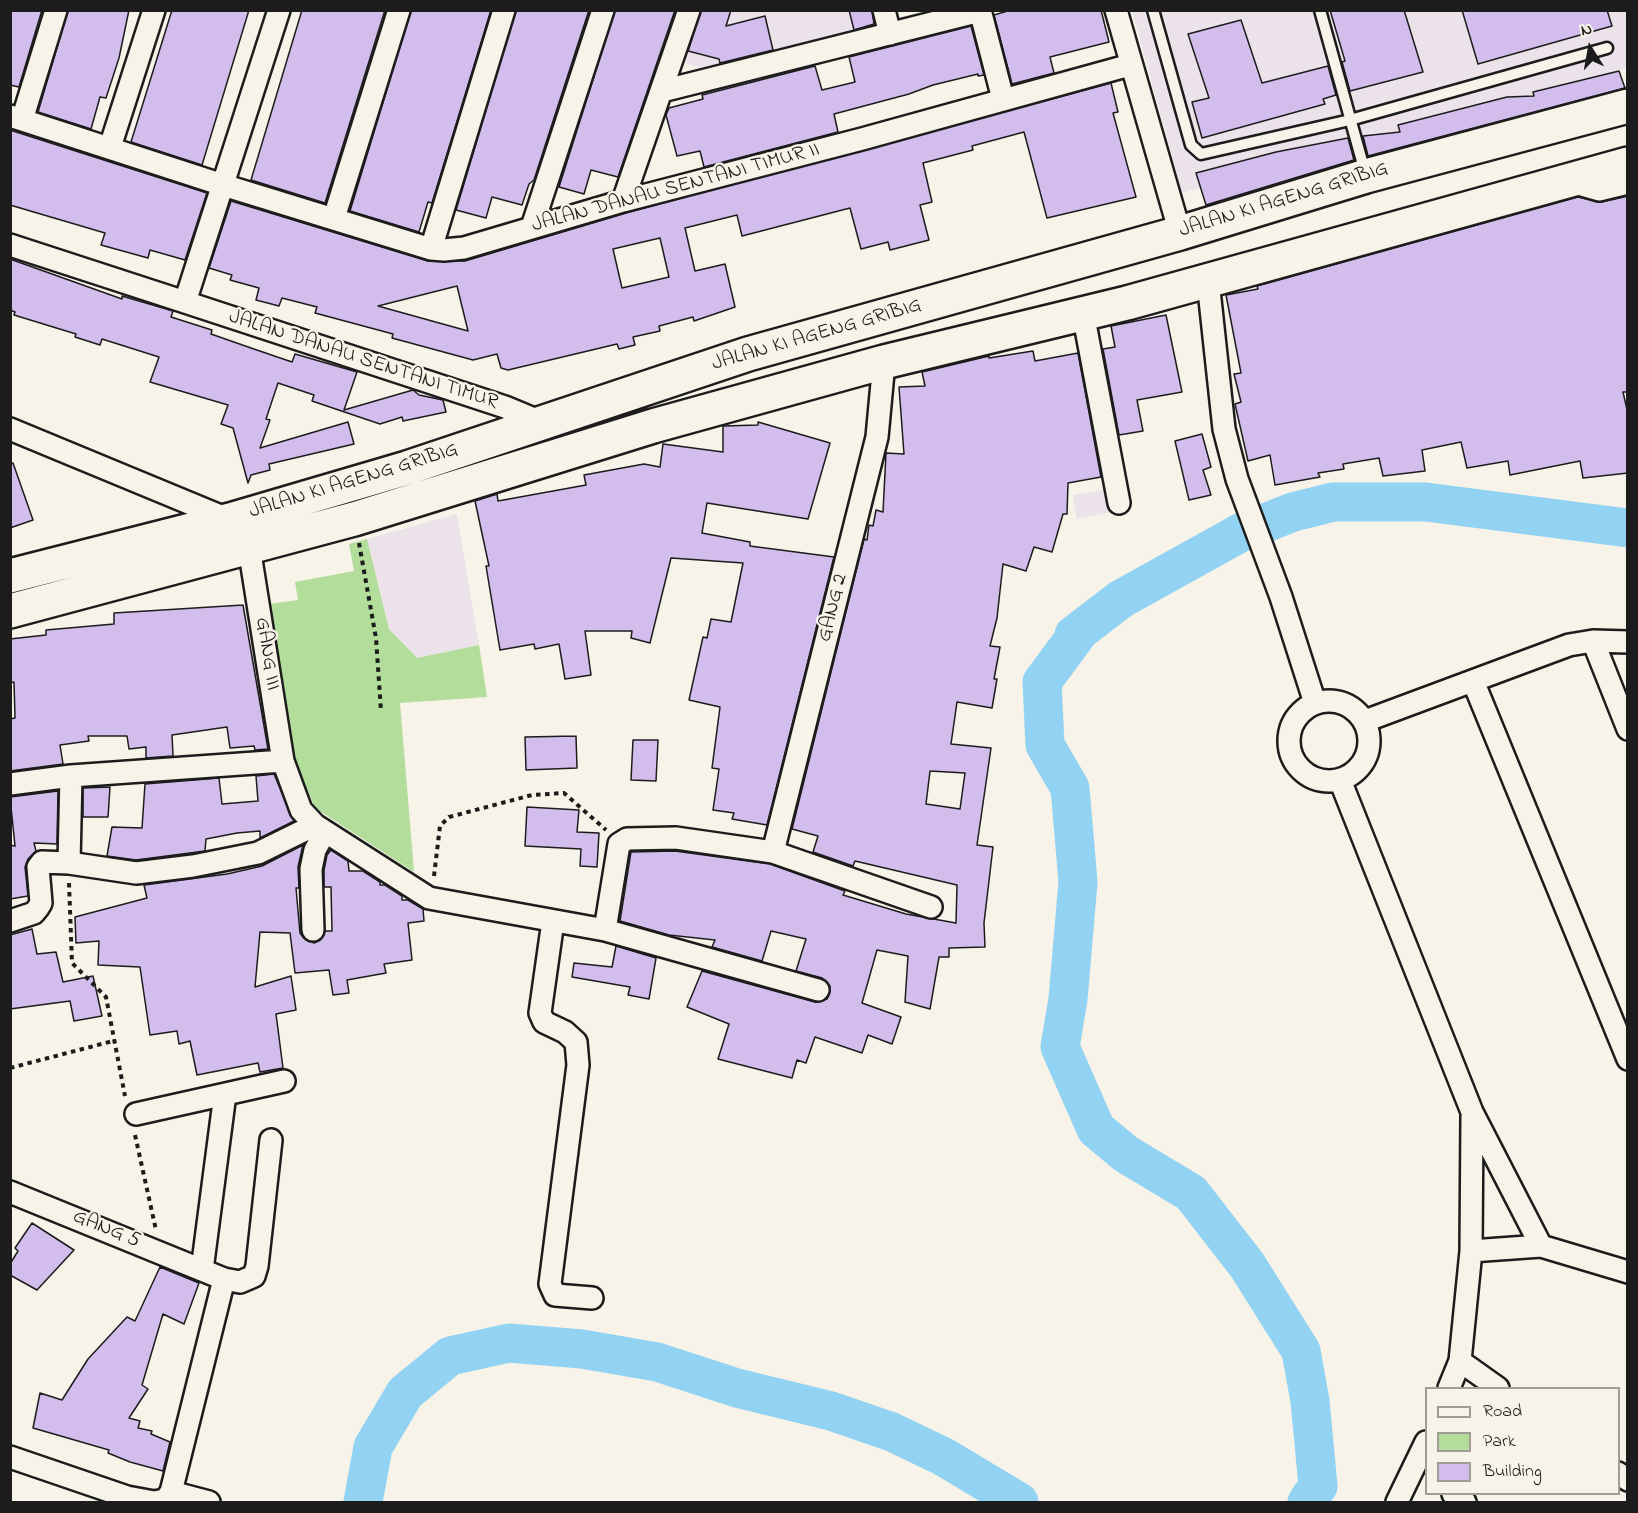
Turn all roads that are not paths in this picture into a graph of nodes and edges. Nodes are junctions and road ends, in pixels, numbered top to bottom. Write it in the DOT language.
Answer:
graph roads {
  1 [pos="56,10"];
  2 [pos="154,10"];
  3 [pos="279,10"];
  4 [pos="399,10"];
  5 [pos="504,10"];
  6 [pos="603,10"];
  7 [pos="689,10"];
  8 [pos="884,10"];
  9 [pos="1116,10"];
  10 [pos="1153,10"];
  11 [pos="1320,10"];
  12 [pos="980,11"];
  13 [pos="890,34"];
  14 [pos="1607,48"];
  15 [pos="1130,65"];
  16 [pos="662,91"];
  17 [pos="1003,99"];
  18 [pos="1628,106"];
  19 [pos="16,118"];
  20 [pos="1350,120"];
  21 [pos="110,147"];
  22 [pos="1628,164"];
  23 [pos="1366,176"];
  24 [pos="1567,181"];
  25 [pos="1628,183"];
  26 [pos="223,185"];
  27 [pos="623,201"];
  28 [pos="334,218"];
  29 [pos="532,227"];
  30 [pos="1180,233"];
  31 [pos="10,245"];
  32 [pos="431,249"];
  33 [pos="1208,281"];
  34 [pos="954,297"];
  35 [pos="185,302"];
  36 [pos="1083,313"];
  37 [pos="965,342"];
  38 [pos="884,362"];
  39 [pos="541,422"];
  40 [pos="10,429"];
  41 [pos="1119,502"];
  42 [pos="230,520"];
  43 [pos="249,547"];
  44 [pos="10,576"];
  45 [pos="10,611"];
  46 [pos="1593,641"];
  47 [pos="1628,642"];
  48 [pos="1473,681"];
  49 [pos="1315,703"];
  50 [pos="1365,721"];
  51 [pos="1628,729"];
  52 [pos="283,761"];
  53 [pos="71,776"];
  54 [pos="1340,780"];
  55 [pos="10,784"];
  56 [pos="320,828"];
  57 [pos="773,852"];
  58 [pos="69,863"];
  59 [pos="931,907"];
  60 [pos="10,921"];
  61 [pos="553,921"];
  62 [pos="313,930"];
  63 [pos="605,930"];
  64 [pos="818,990"];
  65 [pos="1628,1059"];
  66 [pos="284,1081"];
  67 [pos="225,1094"];
  68 [pos="1472,1112"];
  69 [pos="132,1117"];
  70 [pos="271,1140"];
  71 [pos="10,1192"];
  72 [pos="1540,1246"];
  73 [pos="1472,1251"];
  74 [pos="202,1270"];
  75 [pos="1628,1272"];
  76 [pos="224,1279"];
  77 [pos="592,1298"];
  78 [pos="1460,1361"];
  79 [pos="1450,1387"];
  80 [pos="1495,1387"];
  81 [pos="1425,1448"];
  82 [pos="10,1456"];
  83 [pos="1421,1471"];
  84 [pos="171,1492"];
  85 [pos="209,1503"];
  86 [pos="1397,1503"];
  1 -- 19 [label="street"];
  2 -- 21 [label="street"];
  3 -- 26 [label="street"];
  4 -- 28 [label="street"];
  5 -- 32 [label="street"];
  6 -- 29 [label="street"];
  7 -- 16 [label="street"];
  8 -- 13 [label="street"];
  9 -- 15 [label="street"];
  10 -- 20 [label="lane"];
  11 -- 20 [label="lane"];
  12 -- 13 [label="street"];
  12 -- 17 [label="street"];
  13 -- 16 [label="street"];
  14 -- 20 [label="lane"];
  15 -- 17 [label="street, JALAN DANAU SENTANI TIMUR II"];
  15 -- 30 [label="street"];
  16 -- 27 [label="street"];
  17 -- 27 [label="street, JALAN DANAU SENTANI TIMUR II"];
  18 -- 23 [label="main road, JALAN KI AGENG GRIBIG"];
  19 -- 21 [label="street, JALAN DANAU SENTANI TIMUR II"];
  20 -- 23 [label="lane"];
  21 -- 26 [label="street, JALAN DANAU SENTANI TIMUR II"];
  22 -- 24 [label="main road, JALAN KI AGENG GRIBIG"];
  23 -- 30 [label="main road, JALAN KI AGENG GRIBIG"];
  24 -- 25 [label="street"];
  24 -- 33 [label="main road, JALAN KI AGENG GRIBIG"];
  26 -- 28 [label="street, JALAN DANAU SENTANI TIMUR II"];
  26 -- 35 [label="street"];
  27 -- 29 [label="street, JALAN DANAU SENTANI TIMUR II"];
  28 -- 32 [label="street, JALAN DANAU SENTANI TIMUR II"];
  29 -- 32 [label="street, JALAN DANAU SENTANI TIMUR II"];
  30 -- 34 [label="main road, JALAN KI AGENG GRIBIG"];
  31 -- 35 [label="street, JALAN DANAU SENTANI TIMUR"];
  33 -- 36 [label="main road, JALAN KI AGENG GRIBIG"];
  33 -- 49 [label="street"];
  34 -- 37 [label="main road"];
  34 -- 39 [label="main road, JALAN KI AGENG GRIBIG"];
  35 -- 39 [label="street, JALAN DANAU SENTANI TIMUR"];
  36 -- 37 [label="main road, JALAN KI AGENG GRIBIG"];
  36 -- 41 [label="street"];
  37 -- 38 [label="main road, JALAN KI AGENG GRIBIG"];
  38 -- 43 [label="main road, JALAN KI AGENG GRIBIG"];
  38 -- 57 [label="street, GANG 2"];
  39 -- 42 [label="main road, JALAN KI AGENG GRIBIG"];
  40 -- 42 [label="street"];
  42 -- 44 [label="main road, JALAN KI AGENG GRIBIG"];
  43 -- 45 [label="main road, JALAN KI AGENG GRIBIG"];
  43 -- 52 [label="street, GANG III"];
  46 -- 47 [label="street"];
  46 -- 48 [label="street"];
  46 -- 51 [label="street"];
  48 -- 50 [label="street"];
  48 -- 65 [label="street"];
  49 -- 50 [label="street"];
  49 -- 54 [label="street"];
  50 -- 54 [label="street"];
  52 -- 53 [label="street"];
  52 -- 56 [label="street, GANG III"];
  53 -- 55 [label="street"];
  53 -- 58 [label="street"];
  54 -- 68 [label="street"];
  56 -- 58 [label="street"];
  56 -- 61 [label="street"];
  56 -- 62 [label="street"];
  57 -- 59 [label="street"];
  57 -- 63 [label="street"];
  58 -- 60 [label="street"];
  61 -- 63 [label="street"];
  61 -- 77 [label="street"];
  63 -- 64 [label="street"];
  66 -- 67 [label="street"];
  67 -- 69 [label="street"];
  67 -- 74 [label="street"];
  68 -- 72 [label="street"];
  68 -- 73 [label="street"];
  70 -- 76 [label="street"];
  71 -- 74 [label="street, GANG 5"];
  72 -- 73 [label="street"];
  72 -- 75 [label="street"];
  73 -- 78 [label="street"];
  74 -- 76 [label="street, GANG 5"];
  76 -- 84 [label="street"];
  78 -- 79 [label="street"];
  78 -- 80 [label="street"];
  81 -- 83 [label="street"];
  82 -- 84 [label="street"];
  83 -- 86 [label="street"];
  84 -- 85 [label="street"];
}
